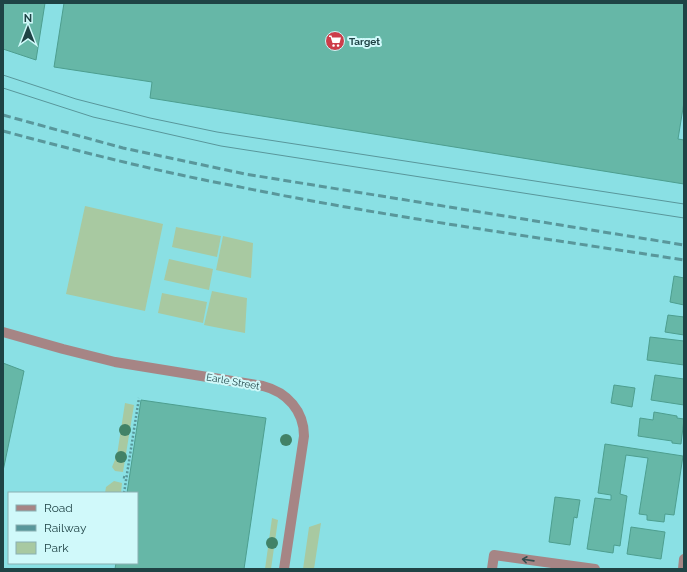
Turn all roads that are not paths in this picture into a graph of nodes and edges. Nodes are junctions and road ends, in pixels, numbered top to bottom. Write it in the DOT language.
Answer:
graph roads {
  1 [pos="3,332"];
  2 [pos="684,559"];
  3 [pos="284,569"];
  4 [pos="492,569"];
  5 [pos="595,569"];
  6 [pos="682,569"];
  1 -- 3 [label="street, Earle Street"];
  2 -- 6 [label="street"];
  5 -- 4 [label="street, one-way"];
}
